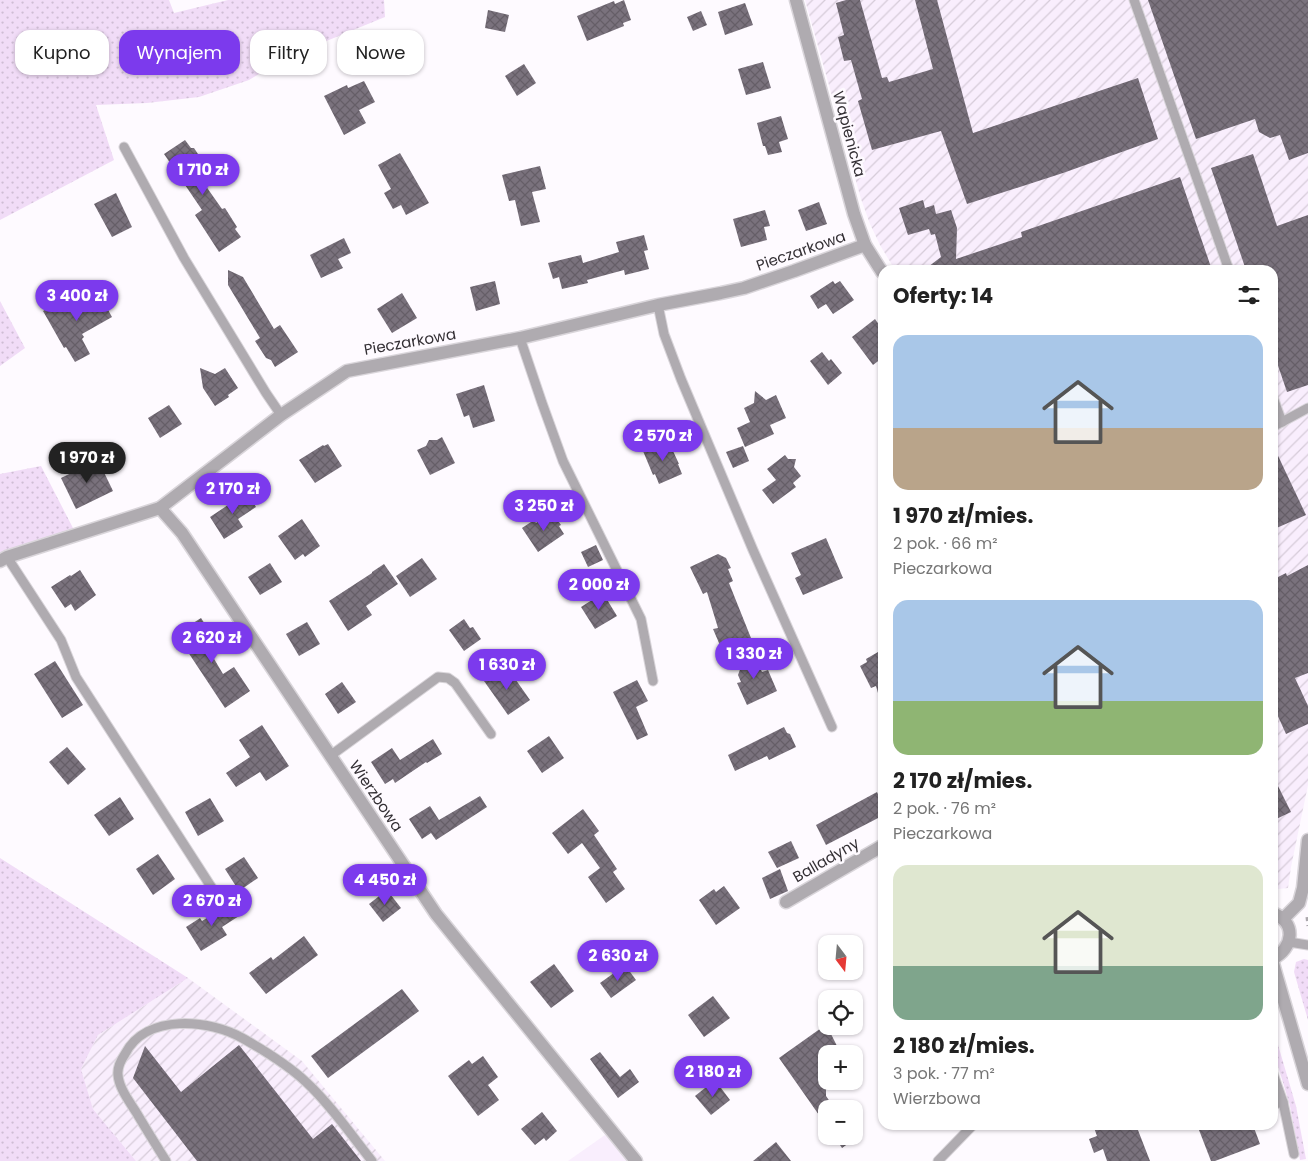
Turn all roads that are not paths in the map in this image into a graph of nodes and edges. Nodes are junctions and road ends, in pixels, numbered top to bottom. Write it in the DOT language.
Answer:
graph roads {
  1 [pos="796,0"];
  2 [pos="1134,0"];
  3 [pos="124,147"];
  4 [pos="865,245"];
  5 [pos="1227,265"];
  6 [pos="878,266"];
  7 [pos="658,305"];
  8 [pos="520,338"];
  9 [pos="1308,408"];
  10 [pos="1278,411"];
  11 [pos="281,415"];
  12 [pos="1282,422"];
  13 [pos="1278,424"];
  14 [pos="160,508"];
  15 [pos="4,559"];
  16 [pos="653,681"];
  17 [pos="832,727"];
  18 [pos="491,734"];
  19 [pos="330,756"];
  20 [pos="1308,840"];
  21 [pos="878,848"];
  22 [pos="219,899"];
  23 [pos="786,902"];
  24 [pos="1278,916"];
  25 [pos="1289,942"];
  26 [pos="1308,945"];
  27 [pos="1278,957"];
  28 [pos="1278,981"];
  29 [pos="1308,1084"];
  30 [pos="1278,1088"];
  31 [pos="1283,1102"];
  32 [pos="1278,1103"];
  33 [pos="968,1130"];
  34 [pos="1294,1154"];
  35 [pos="166,1161"];
  36 [pos="372,1161"];
  37 [pos="636,1161"];
  38 [pos="938,1161"];
  1 -- 4 [label="street, Wapienicka"];
  2 -- 5 [label="lane"];
  3 -- 11 [label="lane"];
  4 -- 6 [label="street, Wapienicka"];
  4 -- 7 [label="street, Pieczarkowa"];
  7 -- 8 [label="street, Pieczarkowa"];
  7 -- 17 [label="lane"];
  8 -- 11 [label="street, Pieczarkowa"];
  8 -- 16 [label="lane"];
  9 -- 12 [label="lane"];
  10 -- 12 [label="lane"];
  11 -- 14 [label="street, Pieczarkowa"];
  12 -- 13 [label="lane"];
  14 -- 15 [label="street, Pieczarkowa"];
  14 -- 19 [label="street, Wierzbowa"];
  15 -- 22 [label="lane"];
  18 -- 19 [label="lane"];
  19 -- 37 [label="street, Wierzbowa"];
  20 -- 24 [label="street"];
  21 -- 23 [label="street, Balladyny"];
  24 -- 25 [label="street"];
  25 -- 26 [label="lane"];
  25 -- 27 [label="street"];
  28 -- 29 [label="street"];
  30 -- 31 [label="lane"];
  31 -- 32 [label="lane"];
  31 -- 34 [label="lane"];
  33 -- 38 [label="lane"];
  35 -- 36 [label="lane"];
}
